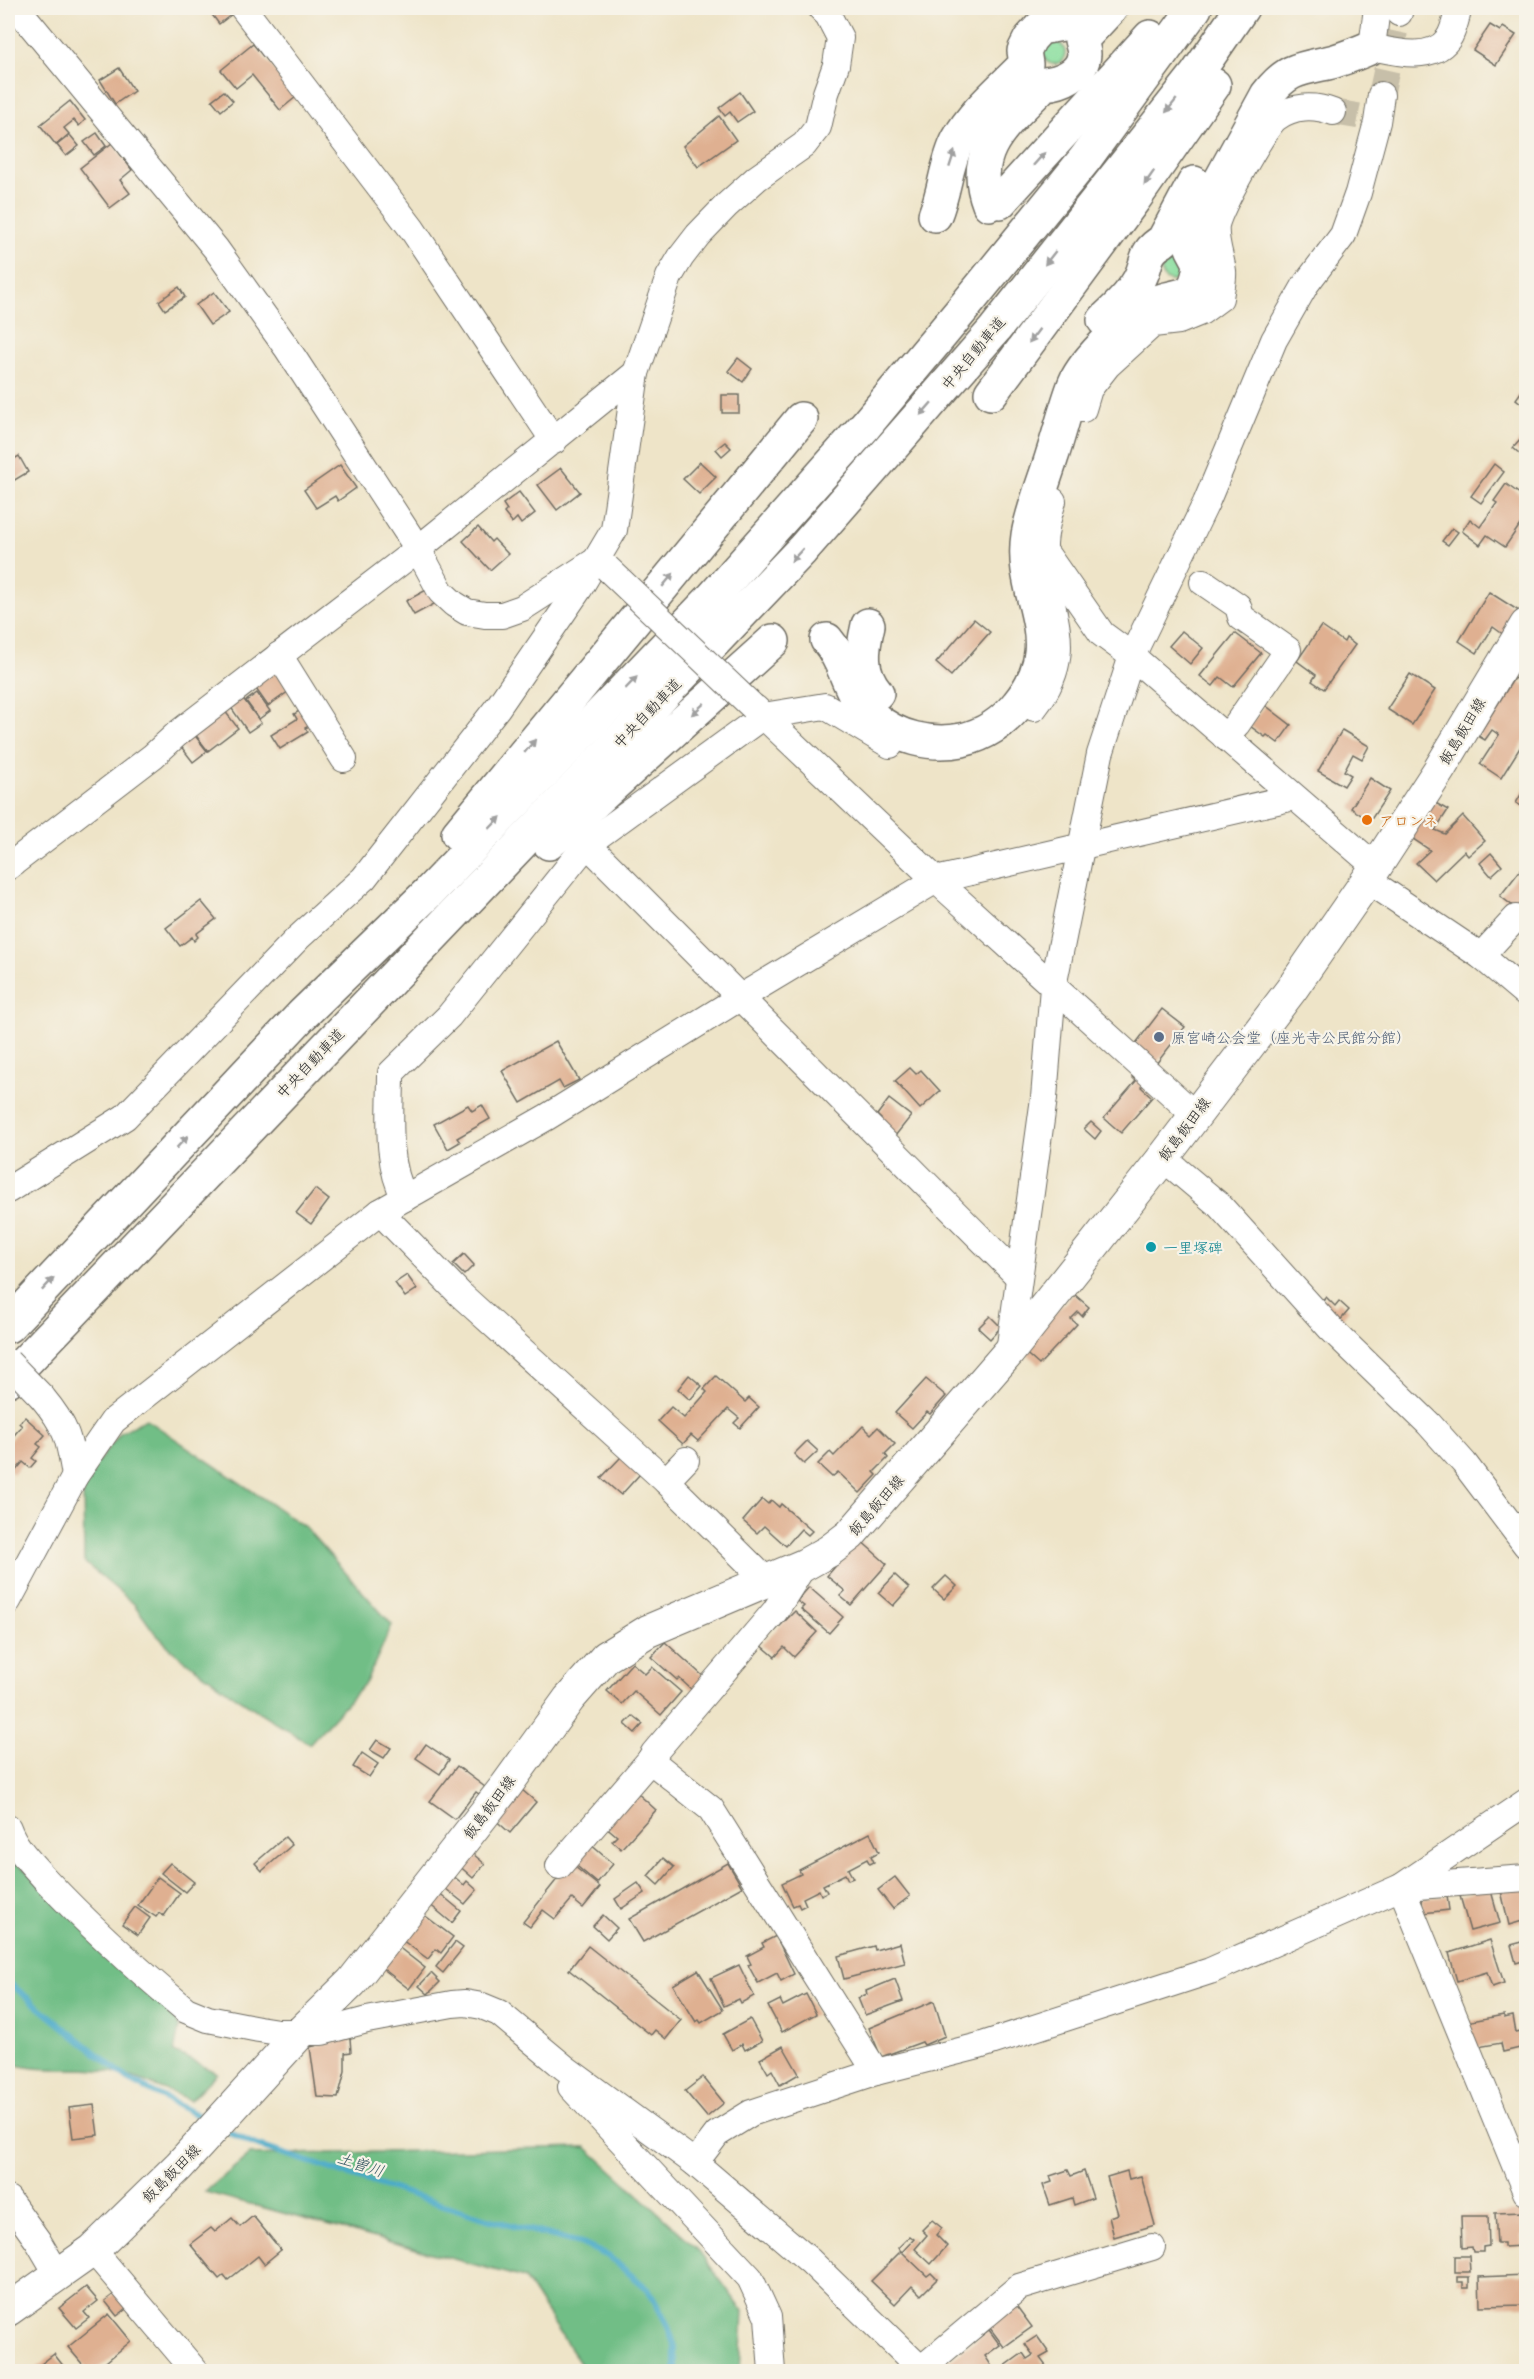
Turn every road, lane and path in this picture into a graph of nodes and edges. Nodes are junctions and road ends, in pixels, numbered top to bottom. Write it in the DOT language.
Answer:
graph roads {
  1 [pos="17,8"];
  2 [pos="821,8"];
  3 [pos="1110,8"];
  4 [pos="1176,8"];
  5 [pos="1195,8"];
  6 [pos="1242,8"];
  7 [pos="1263,8"];
  8 [pos="1459,8"];
  9 [pos="1392,9"];
  10 [pos="246,12"];
  11 [pos="1076,24"];
  12 [pos="1372,47"];
  13 [pos="1035,74"];
  14 [pos="1381,95"];
  15 [pos="1333,112"];
  16 [pos="935,215"];
  17 [pos="1177,244"];
  18 [pos="1144,271"];
  19 [pos="1169,296"];
  20 [pos="636,373"];
  21 [pos="991,393"];
  22 [pos="801,419"];
  23 [pos="554,441"];
  24 [pos="418,549"];
  25 [pos="1044,550"];
  26 [pos="602,564"];
  27 [pos="1203,582"];
  28 [pos="868,625"];
  29 [pos="1527,625"];
  30 [pos="827,639"];
  31 [pos="773,641"];
  32 [pos="279,655"];
  33 [pos="1132,656"];
  34 [pos="758,711"];
  35 [pos="1225,737"];
  36 [pos="344,759"];
  37 [pos="1294,797"];
  38 [pos="587,844"];
  39 [pos="1082,847"];
  40 [pos="8,867"];
  41 [pos="1371,874"];
  42 [pos="936,880"];
  43 [pos="1516,918"];
  44 [pos="1481,956"];
  45 [pos="1053,987"];
  46 [pos="1527,994"];
  47 [pos="741,997"];
  48 [pos="302,1015"];
  49 [pos="356,1015"];
  50 [pos="1195,1115"];
  51 [pos="1163,1158"];
  52 [pos="8,1190"];
  53 [pos="405,1198"];
  54 [pos="380,1212"];
  55 [pos="1018,1276"];
  56 [pos="8,1326"];
  57 [pos="1009,1352"];
  58 [pos="8,1362"];
  59 [pos="8,1380"];
  60 [pos="686,1460"];
  61 [pos="75,1476"];
  62 [pos="666,1481"];
  63 [pos="1527,1545"];
  64 [pos="804,1565"];
  65 [pos="768,1582"];
  66 [pos="8,1601"];
  67 [pos="650,1760"];
  68 [pos="1527,1802"];
  69 [pos="8,1828"];
  70 [pos="559,1866"];
  71 [pos="1527,1878"];
  72 [pos="1401,1887"];
  73 [pos="509,2021"];
  74 [pos="302,2031"];
  75 [pos="876,2072"];
  76 [pos="695,2163"];
  77 [pos="1527,2192"];
  78 [pos="8,2199"];
  79 [pos="1152,2247"];
  80 [pos="93,2250"];
  81 [pos="58,2275"];
  82 [pos="8,2310"];
  83 [pos="922,2370"];
  84 [pos="196,2372"];
  85 [pos="772,2372"];
  1 -- 24 [label="street"];
  2 -- 20 [label="street"];
  3 -- 11 [label="highway"];
  13 -- 4 [label="highway, one-way"];
  48 -- 5 [label="highway, one-way"];
  6 -- 49 [label="highway, 中央自動車道, one-way"];
  7 -- 21 [label="highway, one-way"];
  8 -- 12 [label="street"];
  9 -- 12 [label="street"];
  10 -- 23 [label="street"];
  11 -- 13 [label="highway"];
  11 -- 13 [label="highway"];
  12 -- 17 [label="highway"];
  16 -- 13 [label="highway, one-way"];
  14 -- 33 [label="street"];
  15 -- 25 [label="street"];
  17 -- 18 [label="highway"];
  17 -- 19 [label="highway"];
  18 -- 19 [label="street"];
  18 -- 28 [label="highway"];
  19 -- 30 [label="highway"];
  20 -- 23 [label="street"];
  20 -- 26 [label="street"];
  48 -- 22 [label="highway, one-way"];
  23 -- 24 [label="street"];
  24 -- 26 [label="street"];
  24 -- 32 [label="street"];
  25 -- 33 [label="street"];
  25 -- 34 [label="street"];
  26 -- 34 [label="street, bridge"];
  26 -- 52 [label="street"];
  27 -- 35 [label="street"];
  29 -- 41 [label="main road, 飯島飯田線"];
  31 -- 49 [label="highway, one-way"];
  32 -- 36 [label="street"];
  32 -- 40 [label="street"];
  33 -- 35 [label="street"];
  33 -- 39 [label="street"];
  34 -- 38 [label="street"];
  34 -- 42 [label="street"];
  35 -- 37 [label="street"];
  37 -- 39 [label="street"];
  37 -- 41 [label="street"];
  38 -- 47 [label="street"];
  38 -- 53 [label="street"];
  39 -- 42 [label="street"];
  39 -- 45 [label="street"];
  41 -- 44 [label="street"];
  41 -- 50 [label="main road, 飯島飯田線"];
  42 -- 45 [label="street"];
  42 -- 47 [label="street"];
  43 -- 44 [label="street"];
  44 -- 46 [label="street"];
  45 -- 50 [label="street"];
  45 -- 55 [label="street"];
  47 -- 53 [label="street"];
  47 -- 55 [label="street"];
  56 -- 48 [label="highway, one-way"];
  49 -- 59 [label="highway, 中央自動車道"];
  50 -- 51 [label="main road, 飯島飯田線"];
  51 -- 57 [label="main road, 飯島飯田線"];
  51 -- 63 [label="street"];
  53 -- 54 [label="street"];
  54 -- 61 [label="street"];
  54 -- 62 [label="street"];
  55 -- 57 [label="street"];
  57 -- 64 [label="main road, 飯島飯田線"];
  58 -- 61 [label="street, bridge"];
  60 -- 62 [label="street"];
  61 -- 66 [label="street"];
  62 -- 65 [label="street"];
  64 -- 65 [label="main road, 飯島飯田線"];
  64 -- 67 [label="street"];
  65 -- 74 [label="main road, 飯島飯田線"];
  67 -- 70 [label="street"];
  67 -- 75 [label="street"];
  68 -- 72 [label="street"];
  69 -- 74 [label="street"];
  71 -- 72 [label="street"];
  72 -- 75 [label="street"];
  72 -- 77 [label="street"];
  73 -- 74 [label="street"];
  73 -- 76 [label="street"];
  73 -- 85 [label="street"];
  74 -- 80 [label="main road, 飯島飯田線"];
  75 -- 76 [label="street"];
  76 -- 83 [label="street"];
  78 -- 81 [label="street"];
  79 -- 83 [label="street"];
  80 -- 81 [label="main road, 飯島飯田線"];
  80 -- 84 [label="street"];
  81 -- 82 [label="main road, 飯島飯田線"];
}
